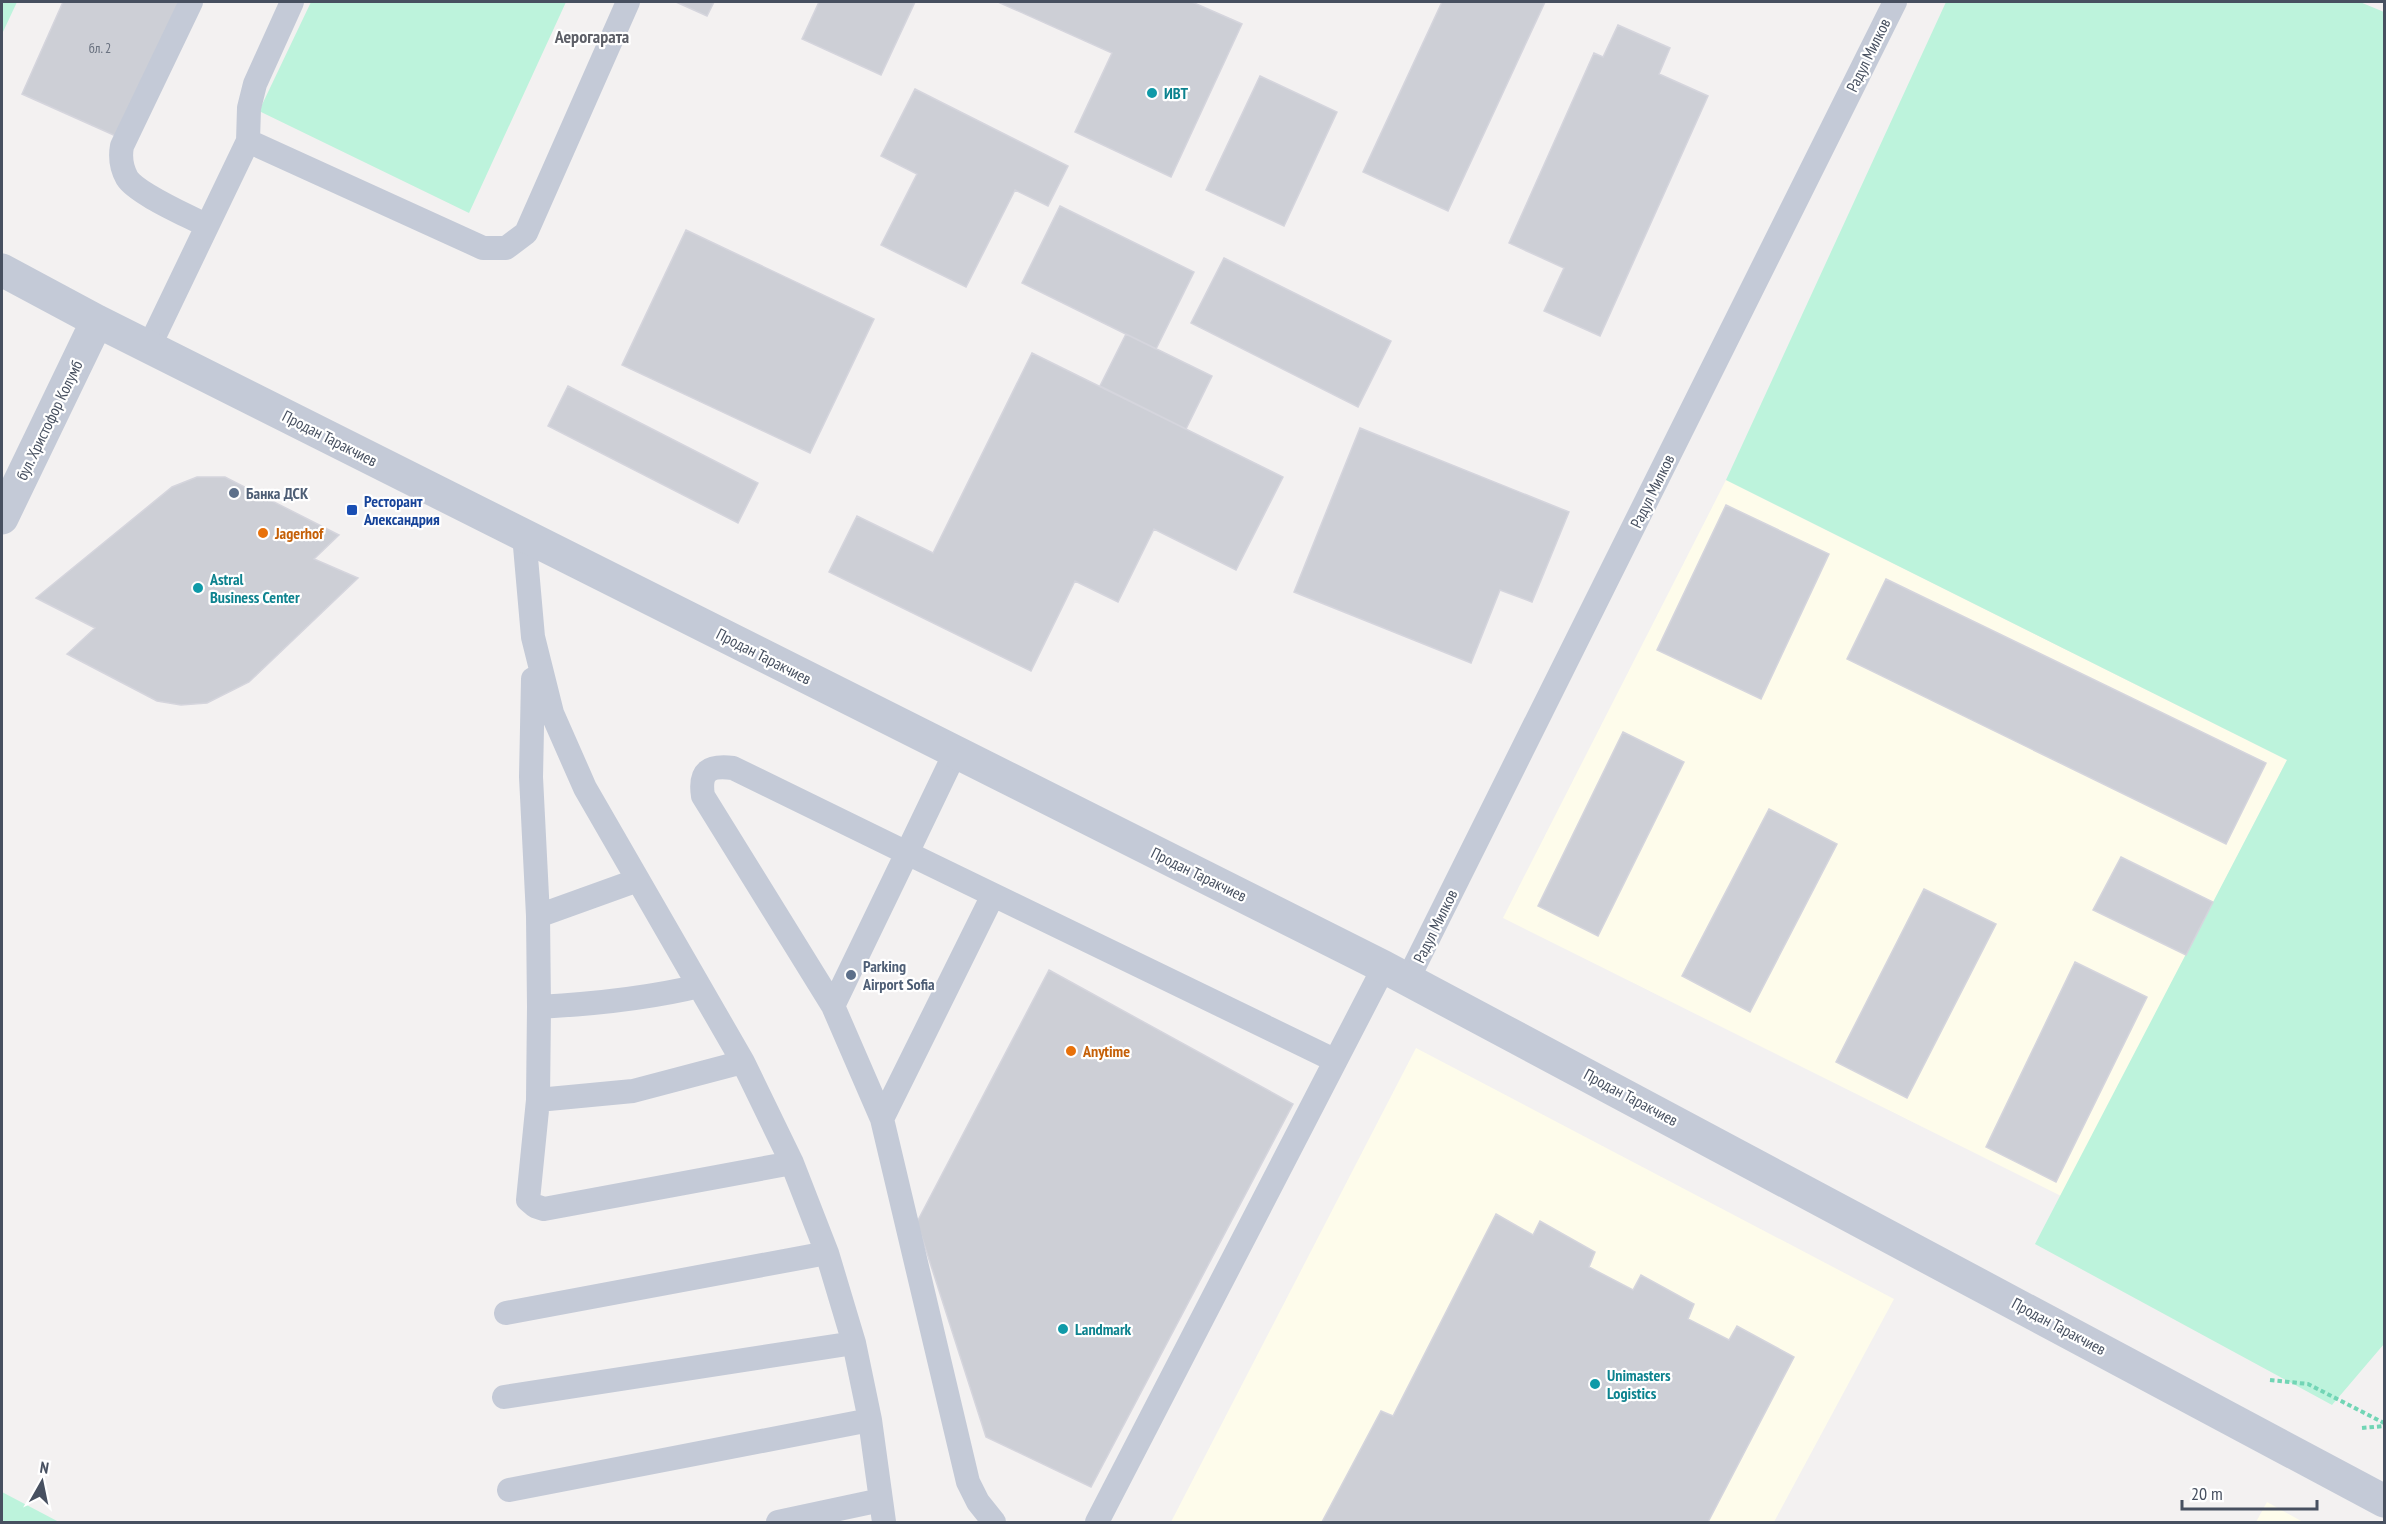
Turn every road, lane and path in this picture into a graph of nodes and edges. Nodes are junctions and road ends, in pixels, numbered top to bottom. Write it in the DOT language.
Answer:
graph roads {
  1 [pos="191,2"];
  2 [pos="292,2"];
  3 [pos="628,2"];
  4 [pos="1895,2"];
  5 [pos="248,141"];
  6 [pos="207,226"];
  7 [pos="2,270"];
  8 [pos="97,321"];
  9 [pos="149,347"];
  10 [pos="2,518"];
  11 [pos="524,535"];
  12 [pos="533,637"];
  13 [pos="955,753"];
  14 [pos="907,853"];
  15 [pos="638,880"];
  16 [pos="993,895"];
  17 [pos="538,916"];
  18 [pos="1396,973"];
  19 [pos="699,986"];
  20 [pos="833,1006"];
  21 [pos="539,1007"];
  22 [pos="1334,1060"];
  23 [pos="743,1062"];
  24 [pos="538,1100"];
  25 [pos="882,1119"];
  26 [pos="792,1163"];
  27 [pos="827,1253"];
  28 [pos="506,1313"];
  29 [pos="854,1343"];
  30 [pos="2270,1380"];
  31 [pos="504,1397"];
  32 [pos="870,1420"];
  33 [pos="2385,1425"];
  34 [pos="2362,1428"];
  35 [pos="509,1490"];
  36 [pos="2385,1501"];
  37 [pos="883,1511"];
  38 [pos="778,1522"];
  39 [pos="994,1522"];
  40 [pos="1097,1522"];
  1 -- 6 [label="lane"];
  2 -- 5 [label="lane"];
  3 -- 5 [label="lane"];
  4 -- 18 [label="lane, Радул Милков"];
  5 -- 6 [label="lane"];
  6 -- 9 [label="lane"];
  7 -- 8 [label="street, Продан Таракчиев"];
  8 -- 9 [label="street, Продан Таракчиев"];
  8 -- 10 [label="street, бул. Христофор Колумб"];
  9 -- 11 [label="street, Продан Таракчиев"];
  11 -- 12 [label="lane"];
  11 -- 13 [label="street, Продан Таракчиев"];
  12 -- 15 [label="lane"];
  12 -- 17 [label="lane"];
  13 -- 14 [label="lane"];
  13 -- 18 [label="street, Продан Таракчиев"];
  14 -- 16 [label="lane"];
  14 -- 20 [label="lane"];
  14 -- 20 [label="lane"];
  15 -- 17 [label="lane"];
  15 -- 19 [label="lane"];
  16 -- 22 [label="lane"];
  16 -- 25 [label="lane"];
  17 -- 21 [label="lane"];
  18 -- 22 [label="lane, Радул Милков"];
  18 -- 36 [label="street, Продан Таракчиев"];
  19 -- 21 [label="lane"];
  19 -- 23 [label="lane"];
  20 -- 25 [label="lane"];
  21 -- 24 [label="lane"];
  22 -- 40 [label="lane, Радул Милков"];
  23 -- 24 [label="lane"];
  23 -- 26 [label="lane"];
  24 -- 26 [label="lane"];
  25 -- 39 [label="lane"];
  26 -- 27 [label="lane"];
  27 -- 28 [label="lane"];
  27 -- 29 [label="lane"];
  29 -- 31 [label="lane"];
  29 -- 32 [label="lane"];
  30 -- 33 [label="path"];
  32 -- 35 [label="lane"];
  32 -- 37 [label="lane"];
  33 -- 34 [label="path"];
  37 -- 38 [label="lane"];
}
